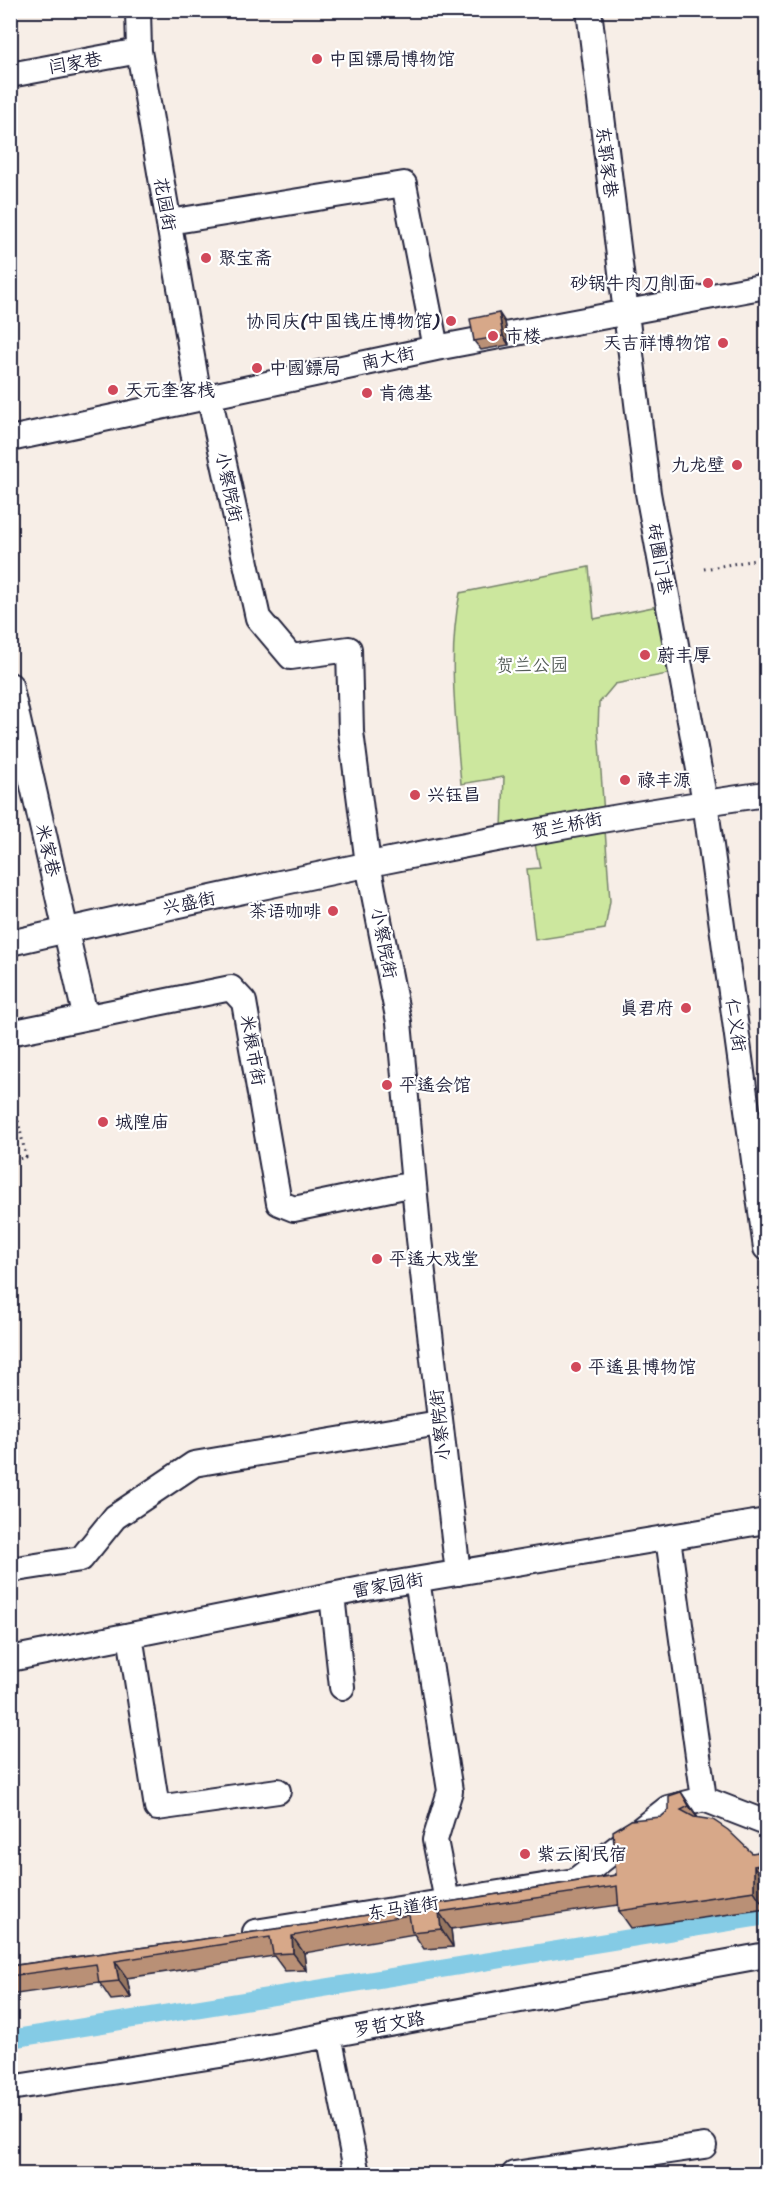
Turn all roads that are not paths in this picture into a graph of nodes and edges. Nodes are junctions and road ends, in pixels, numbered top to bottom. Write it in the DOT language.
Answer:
graph roads {
  1 [pos="138,10"];
  2 [pos="589,10"];
  3 [pos="139,51"];
  4 [pos="10,75"];
  5 [pos="169,222"];
  6 [pos="766,286"];
  7 [pos="625,314"];
  8 [pos="436,348"];
  9 [pos="204,396"];
  10 [pos="10,439"];
  11 [pos="10,685"];
  12 [pos="766,794"];
  13 [pos="705,802"];
  14 [pos="368,864"];
  15 [pos="66,930"];
  16 [pos="10,943"];
  17 [pos="85,1016"];
  18 [pos="10,1033"];
  19 [pos="414,1184"];
  20 [pos="766,1248"];
  21 [pos="439,1423"];
  22 [pos="766,1521"];
  23 [pos="668,1538"];
  24 [pos="10,1570"];
  25 [pos="458,1573"];
  26 [pos="417,1580"];
  27 [pos="332,1595"];
  28 [pos="129,1635"];
  29 [pos="10,1659"];
  30 [pos="342,1687"];
  31 [pos="278,1791"];
  32 [pos="704,1798"];
  33 [pos="766,1823"];
  34 [pos="447,1901"];
  35 [pos="235,1935"];
  36 [pos="766,1955"];
  37 [pos="329,2035"];
  38 [pos="10,2088"];
  39 [pos="704,2146"];
  40 [pos="357,2175"];
  41 [pos="514,2175"];
  1 -- 3 [label="street, 花园街"];
  2 -- 7 [label="street, 东郭家巷"];
  3 -- 4 [label="street, 闫家巷"];
  3 -- 5 [label="street, 花园街"];
  5 -- 8 [label="street"];
  5 -- 9 [label="street, 花园街"];
  6 -- 7 [label="street, 南大街"];
  7 -- 8 [label="street, 南大街"];
  7 -- 13 [label="street, 砖圈门巷"];
  8 -- 9 [label="street, 南大街"];
  9 -- 10 [label="street, 南大街"];
  9 -- 14 [label="street, 小察院街"];
  11 -- 15 [label="street, 米家巷"];
  12 -- 13 [label="street, 贺兰桥街"];
  13 -- 14 [label="street, 贺兰桥街"];
  13 -- 20 [label="street, 仁义街"];
  14 -- 15 [label="street, 兴盛街"];
  14 -- 19 [label="street, 小察院街"];
  15 -- 16 [label="street, 兴盛街"];
  15 -- 17 [label="street, 米家巷"];
  17 -- 18 [label="street, 米粮市街"];
  17 -- 19 [label="street, 米粮市街"];
  19 -- 21 [label="street, 小察院街"];
  21 -- 24 [label="street"];
  21 -- 25 [label="street, 小察院街"];
  22 -- 23 [label="street, 雷家园街"];
  23 -- 25 [label="street, 雷家园街"];
  23 -- 32 [label="street"];
  25 -- 26 [label="street, 雷家园街"];
  26 -- 27 [label="street, 雷家园街"];
  26 -- 34 [label="street"];
  27 -- 28 [label="street, 雷家园街"];
  27 -- 30 [label="street"];
  28 -- 29 [label="street, 雷家园街"];
  28 -- 31 [label="street"];
  32 -- 33 [label="street"];
  32 -- 34 [label="street, 东马道街"];
  34 -- 35 [label="street, 东马道街"];
  36 -- 37 [label="street, 罗哲文路"];
  37 -- 38 [label="street, 罗哲文路"];
  37 -- 40 [label="street"];
  39 -- 41 [label="street"];
}
